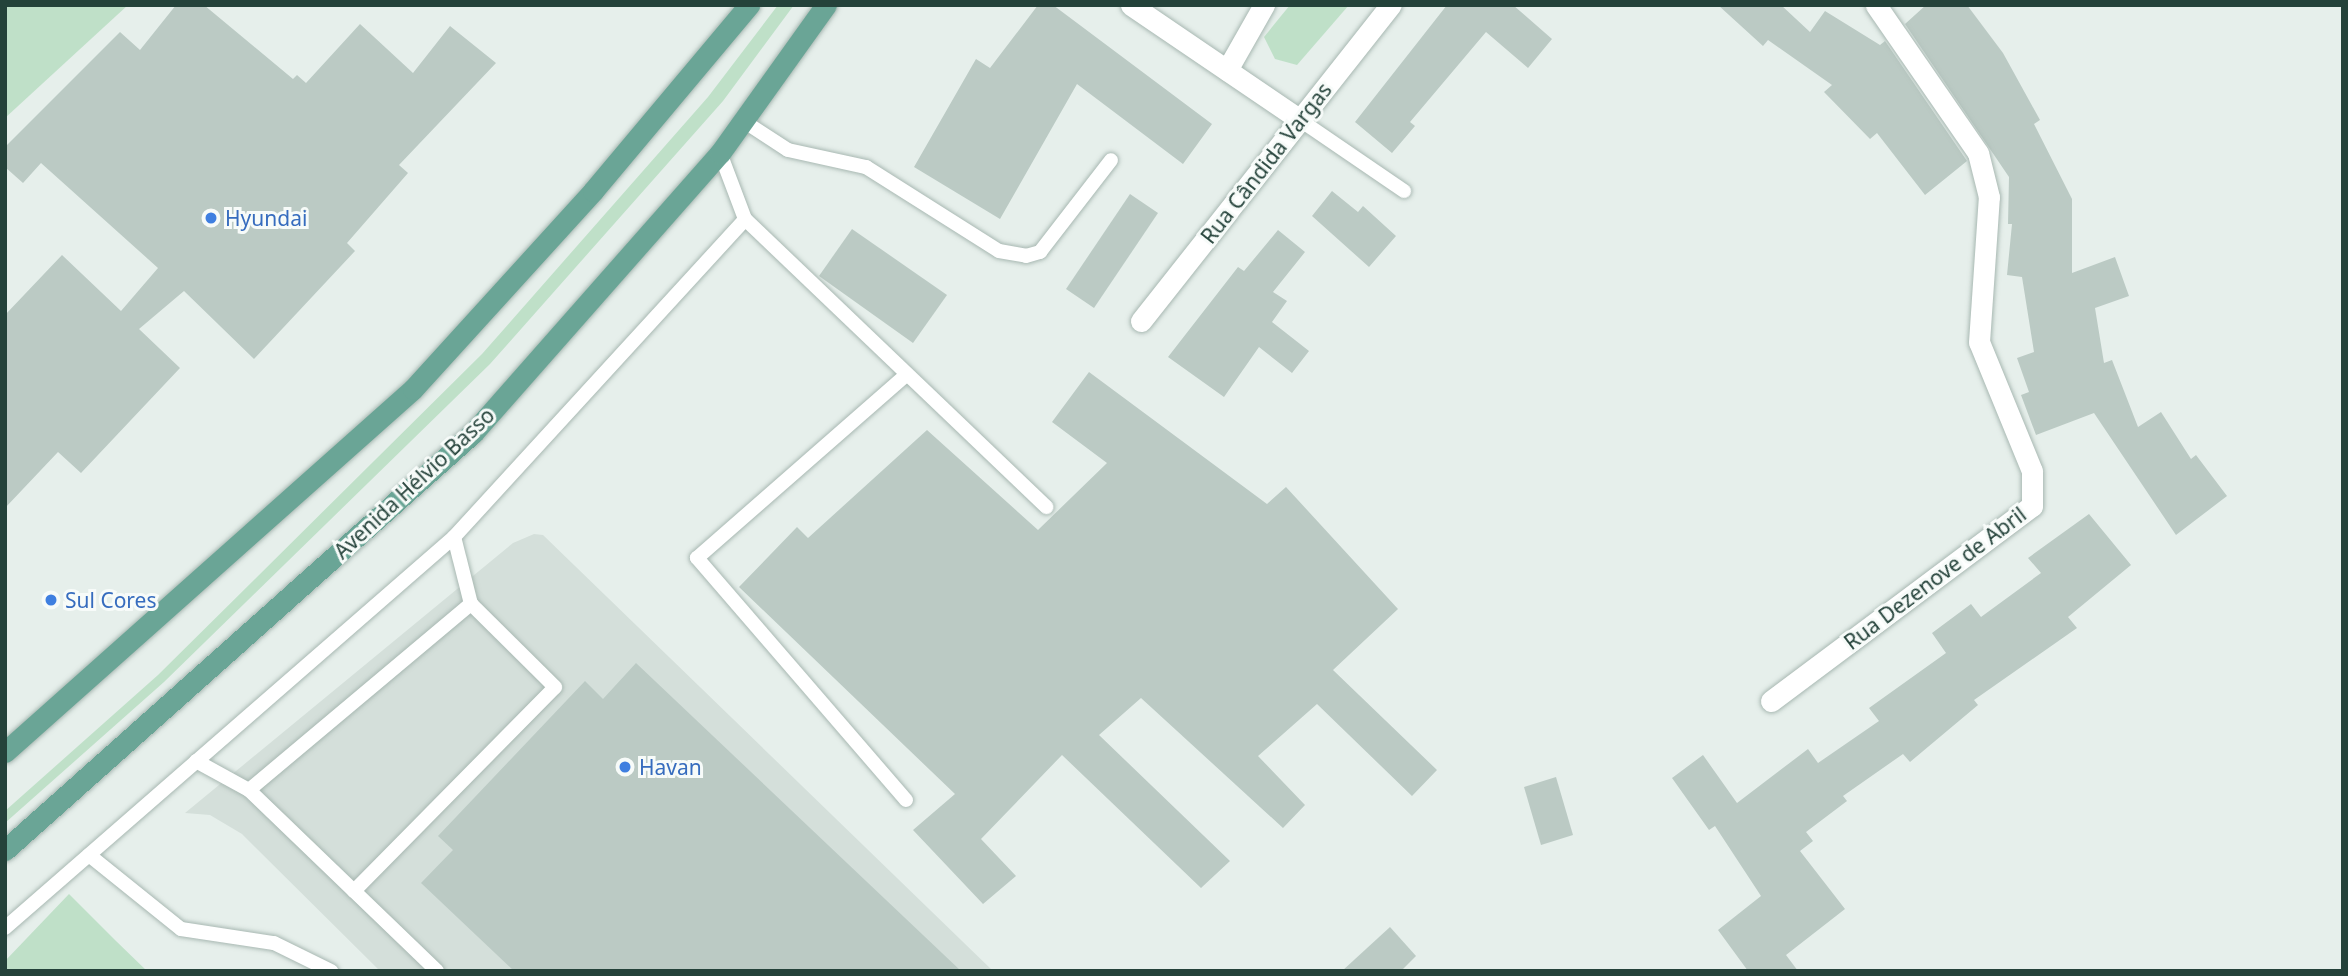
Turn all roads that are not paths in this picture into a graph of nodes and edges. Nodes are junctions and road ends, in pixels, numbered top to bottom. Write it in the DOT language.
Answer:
graph roads {
  1 [pos="749,5"];
  2 [pos="826,5"];
  3 [pos="1131,5"];
  4 [pos="1264,5"];
  5 [pos="1391,5"];
  6 [pos="1875,5"];
  7 [pos="1227,71"];
  8 [pos="1300,120"];
  9 [pos="745,122"];
  10 [pos="720,152"];
  11 [pos="1111,160"];
  12 [pos="1404,191"];
  13 [pos="745,219"];
  14 [pos="1141,321"];
  15 [pos="907,374"];
  16 [pos="1046,507"];
  17 [pos="454,537"];
  18 [pos="471,604"];
  19 [pos="1771,701"];
  20 [pos="5,752"];
  21 [pos="196,761"];
  22 [pos="249,790"];
  23 [pos="906,800"];
  24 [pos="5,850"];
  25 [pos="89,855"];
  26 [pos="354,891"];
  27 [pos="5,928"];
  28 [pos="331,971"];
  29 [pos="437,971"];
  1 -- 20 [label="main road"];
  2 -- 9 [label="main road, Avenida Hélvio Basso"];
  3 -- 7 [label="street"];
  4 -- 7 [label="street"];
  5 -- 8 [label="street, Rua Cândida Vargas"];
  6 -- 19 [label="street, Rua Dezenove de Abril"];
  7 -- 8 [label="street"];
  8 -- 12 [label="lane"];
  8 -- 14 [label="street, Rua Cândida Vargas"];
  9 -- 10 [label="main road, Avenida Hélvio Basso"];
  9 -- 11 [label="lane"];
  10 -- 13 [label="lane"];
  10 -- 24 [label="main road, Avenida Hélvio Basso"];
  13 -- 15 [label="lane"];
  13 -- 17 [label="lane"];
  15 -- 16 [label="lane"];
  15 -- 23 [label="lane"];
  17 -- 18 [label="lane"];
  17 -- 21 [label="lane"];
  18 -- 22 [label="lane"];
  18 -- 26 [label="lane"];
  21 -- 22 [label="lane"];
  21 -- 25 [label="lane"];
  22 -- 26 [label="lane"];
  25 -- 27 [label="lane"];
  25 -- 28 [label="lane"];
  26 -- 29 [label="lane"];
}
